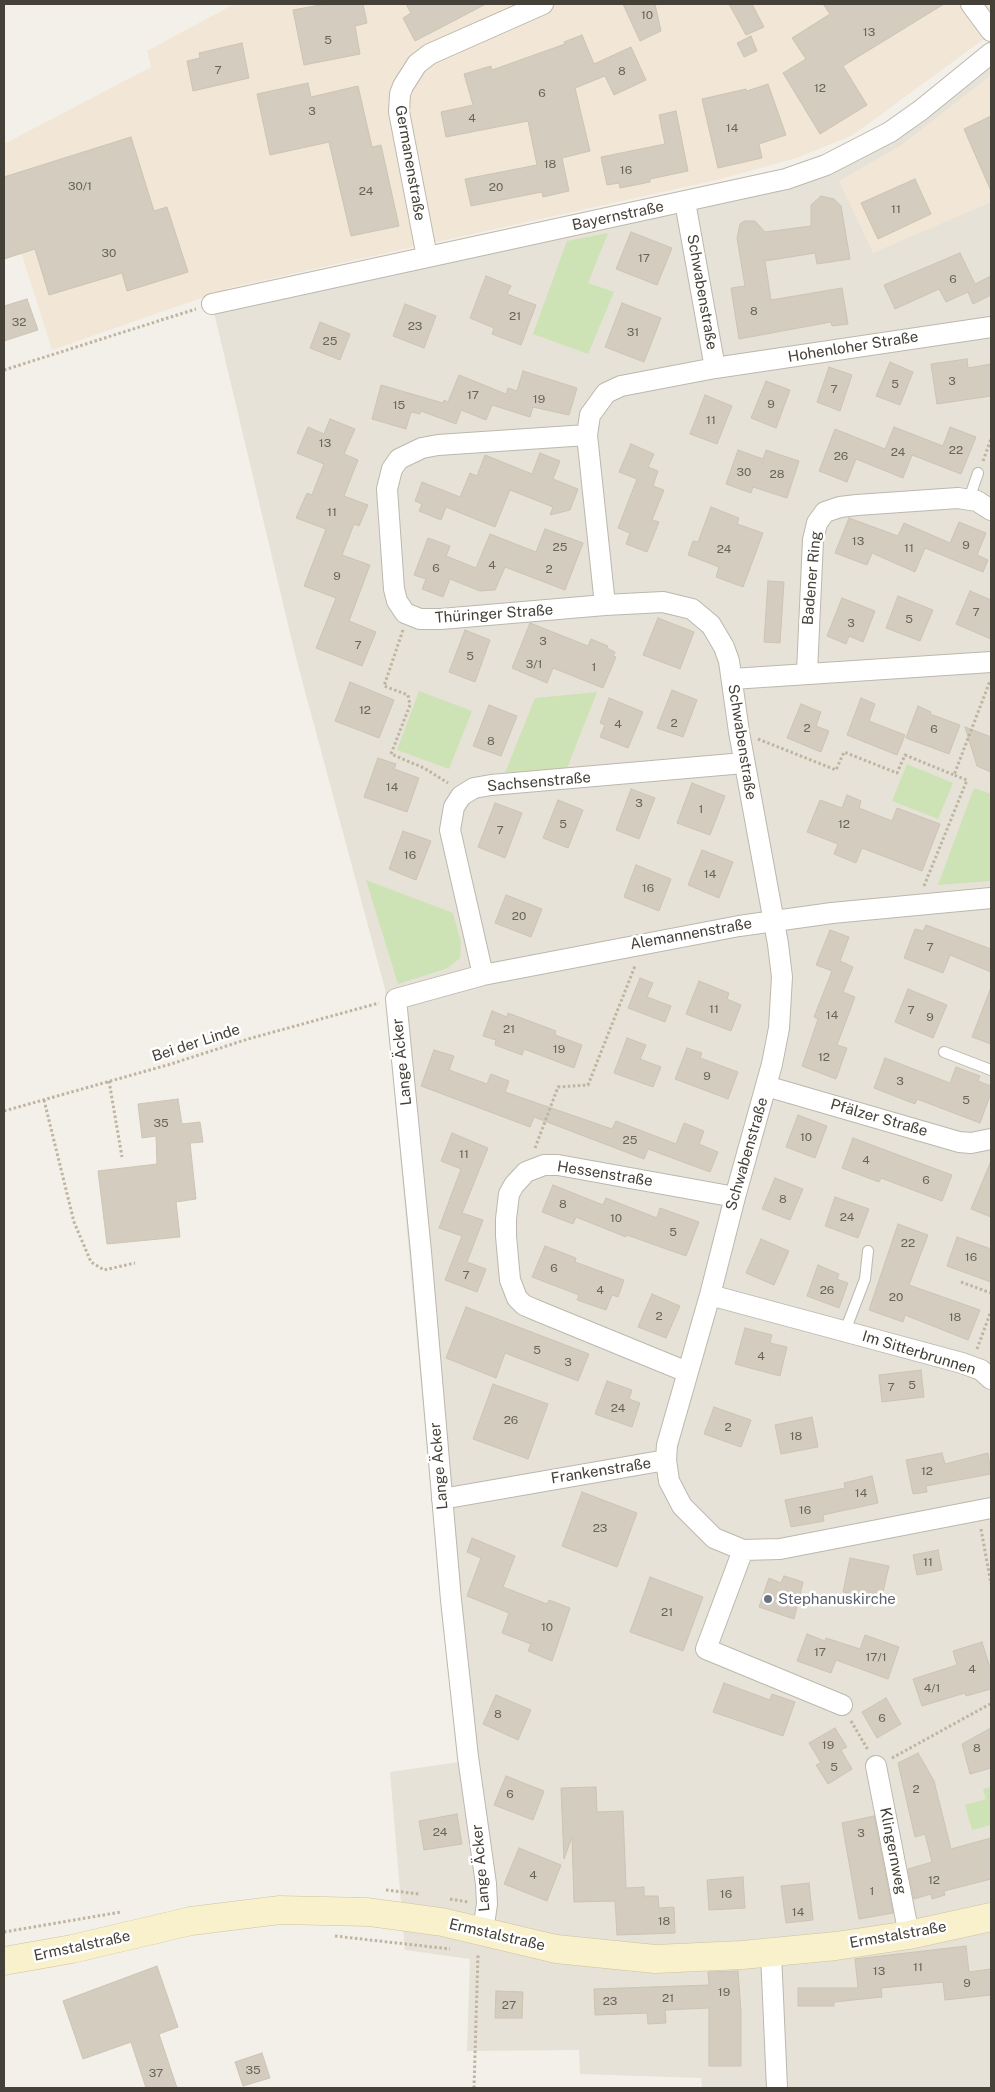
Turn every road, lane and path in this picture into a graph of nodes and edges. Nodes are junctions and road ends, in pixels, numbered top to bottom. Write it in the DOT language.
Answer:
graph roads {
  1 [pos="543,4"];
  2 [pos="971,4"];
  3 [pos="991,31"];
  4 [pos="991,53"];
  5 [pos="685,202"];
  6 [pos="427,257"];
  7 [pos="212,304"];
  8 [pos="991,327"];
  9 [pos="715,368"];
  10 [pos="4,370"];
  11 [pos="587,435"];
  12 [pos="991,439"];
  13 [pos="978,473"];
  14 [pos="969,499"];
  15 [pos="991,510"];
  16 [pos="605,605"];
  17 [pos="406,612"];
  18 [pos="991,662"];
  19 [pos="807,672"];
  20 [pos="991,678"];
  21 [pos="732,679"];
  22 [pos="739,732"];
  23 [pos="744,763"];
  24 [pos="954,775"];
  25 [pos="461,796"];
  26 [pos="991,898"];
  27 [pos="917,905"];
  28 [pos="774,920"];
  29 [pos="644,942"];
  30 [pos="483,976"];
  31 [pos="396,999"];
  32 [pos="944,1052"];
  33 [pos="991,1070"];
  34 [pos="110,1081"];
  35 [pos="766,1086"];
  36 [pos="44,1100"];
  37 [pos="4,1111"];
  38 [pos="991,1139"];
  39 [pos="122,1157"];
  40 [pos="526,1172"];
  41 [pos="734,1197"];
  42 [pos="868,1251"];
  43 [pos="135,1263"];
  44 [pos="960,1282"];
  45 [pos="991,1292"];
  46 [pos="710,1295"];
  47 [pos="991,1311"];
  48 [pos="845,1331"];
  49 [pos="971,1366"];
  50 [pos="688,1372"];
  51 [pos="991,1379"];
  52 [pos="666,1460"];
  53 [pos="442,1499"];
  54 [pos="984,1509"];
  55 [pos="743,1550"];
  56 [pos="991,1584"];
  57 [pos="990,1704"];
  58 [pos="842,1705"];
  59 [pos="876,1766"];
  60 [pos="991,1917"];
  61 [pos="481,1931"];
  62 [pos="326,1935"];
  63 [pos="909,1935"];
  64 [pos="458,1950"];
  65 [pos="770,1953"];
  66 [pos="4,1961"];
  67 [pos="474,2088"];
  68 [pos="777,2088"];
  1 -- 6 [label="street, Germanenstraße"];
  2 -- 3 [label="street"];
  4 -- 5 [label="street, Bayernstraße"];
  5 -- 6 [label="street, Bayernstraße"];
  5 -- 9 [label="street, Schwabenstraße"];
  6 -- 7 [label="street, Bayernstraße"];
  7 -- 10 [label="path"];
  8 -- 9 [label="street, Hohenloher Straße"];
  9 -- 11 [label="street, Schwabenstraße"];
  11 -- 16 [label="street, Schwabenstraße"];
  11 -- 17 [label="street"];
  12 -- 13 [label="path"];
  13 -- 14 [label="lane"];
  14 -- 15 [label="street"];
  14 -- 19 [label="street, Badener Ring"];
  16 -- 17 [label="street, Thüringer Straße"];
  16 -- 21 [label="street, Schwabenstraße"];
  17 -- 25 [label="path"];
  18 -- 19 [label="street"];
  19 -- 21 [label="street"];
  20 -- 24 [label="path"];
  21 -- 22 [label="street, Schwabenstraße"];
  22 -- 23 [label="street, Schwabenstraße"];
  22 -- 24 [label="path"];
  23 -- 25 [label="street, Sachsenstraße"];
  23 -- 28 [label="street, Schwabenstraße"];
  24 -- 27 [label="path"];
  25 -- 30 [label="street"];
  26 -- 27 [label="street, Alemannenstraße"];
  27 -- 28 [label="street, Alemannenstraße"];
  28 -- 29 [label="street, Alemannenstraße"];
  28 -- 35 [label="street, Schwabenstraße"];
  29 -- 30 [label="street, Alemannenstraße"];
  29 -- 40 [label="path"];
  30 -- 31 [label="street, Alemannenstraße"];
  31 -- 34 [label="path, Bei der Linde"];
  31 -- 53 [label="street, Lange Äcker"];
  32 -- 33 [label="lane"];
  34 -- 36 [label="path, Bei der Linde"];
  34 -- 39 [label="path"];
  35 -- 38 [label="street, Pfälzer Straße"];
  35 -- 41 [label="street, Schwabenstraße"];
  36 -- 37 [label="path, Bei der Linde"];
  36 -- 43 [label="path"];
  40 -- 41 [label="street, Hessenstraße"];
  40 -- 50 [label="street"];
  41 -- 46 [label="street, Schwabenstraße"];
  42 -- 48 [label="lane, Im Sitterbrunnen"];
  44 -- 45 [label="path"];
  46 -- 48 [label="street, Im Sitterbrunnen"];
  46 -- 50 [label="street, Schwabenstraße"];
  47 -- 49 [label="path"];
  48 -- 49 [label="street, Im Sitterbrunnen"];
  49 -- 51 [label="street, Im Sitterbrunnen"];
  50 -- 52 [label="street, Schwabenstraße"];
  52 -- 53 [label="street, Frankenstraße"];
  52 -- 55 [label="street, Frankenstraße"];
  53 -- 61 [label="street, Lange Äcker"];
  54 -- 55 [label="street, Frankenstraße"];
  54 -- 56 [label="path"];
  55 -- 58 [label="street"];
  57 -- 59 [label="path"];
  58 -- 59 [label="path"];
  59 -- 63 [label="street, Klingernweg"];
  60 -- 63 [label="street, Ermstalstraße"];
  61 -- 65 [label="street, Ermstalstraße"];
  61 -- 66 [label="street, Ermstalstraße"];
  61 -- 67 [label="path"];
  62 -- 64 [label="path"];
  63 -- 65 [label="street, Ermstalstraße"];
  65 -- 68 [label="street"];
}
